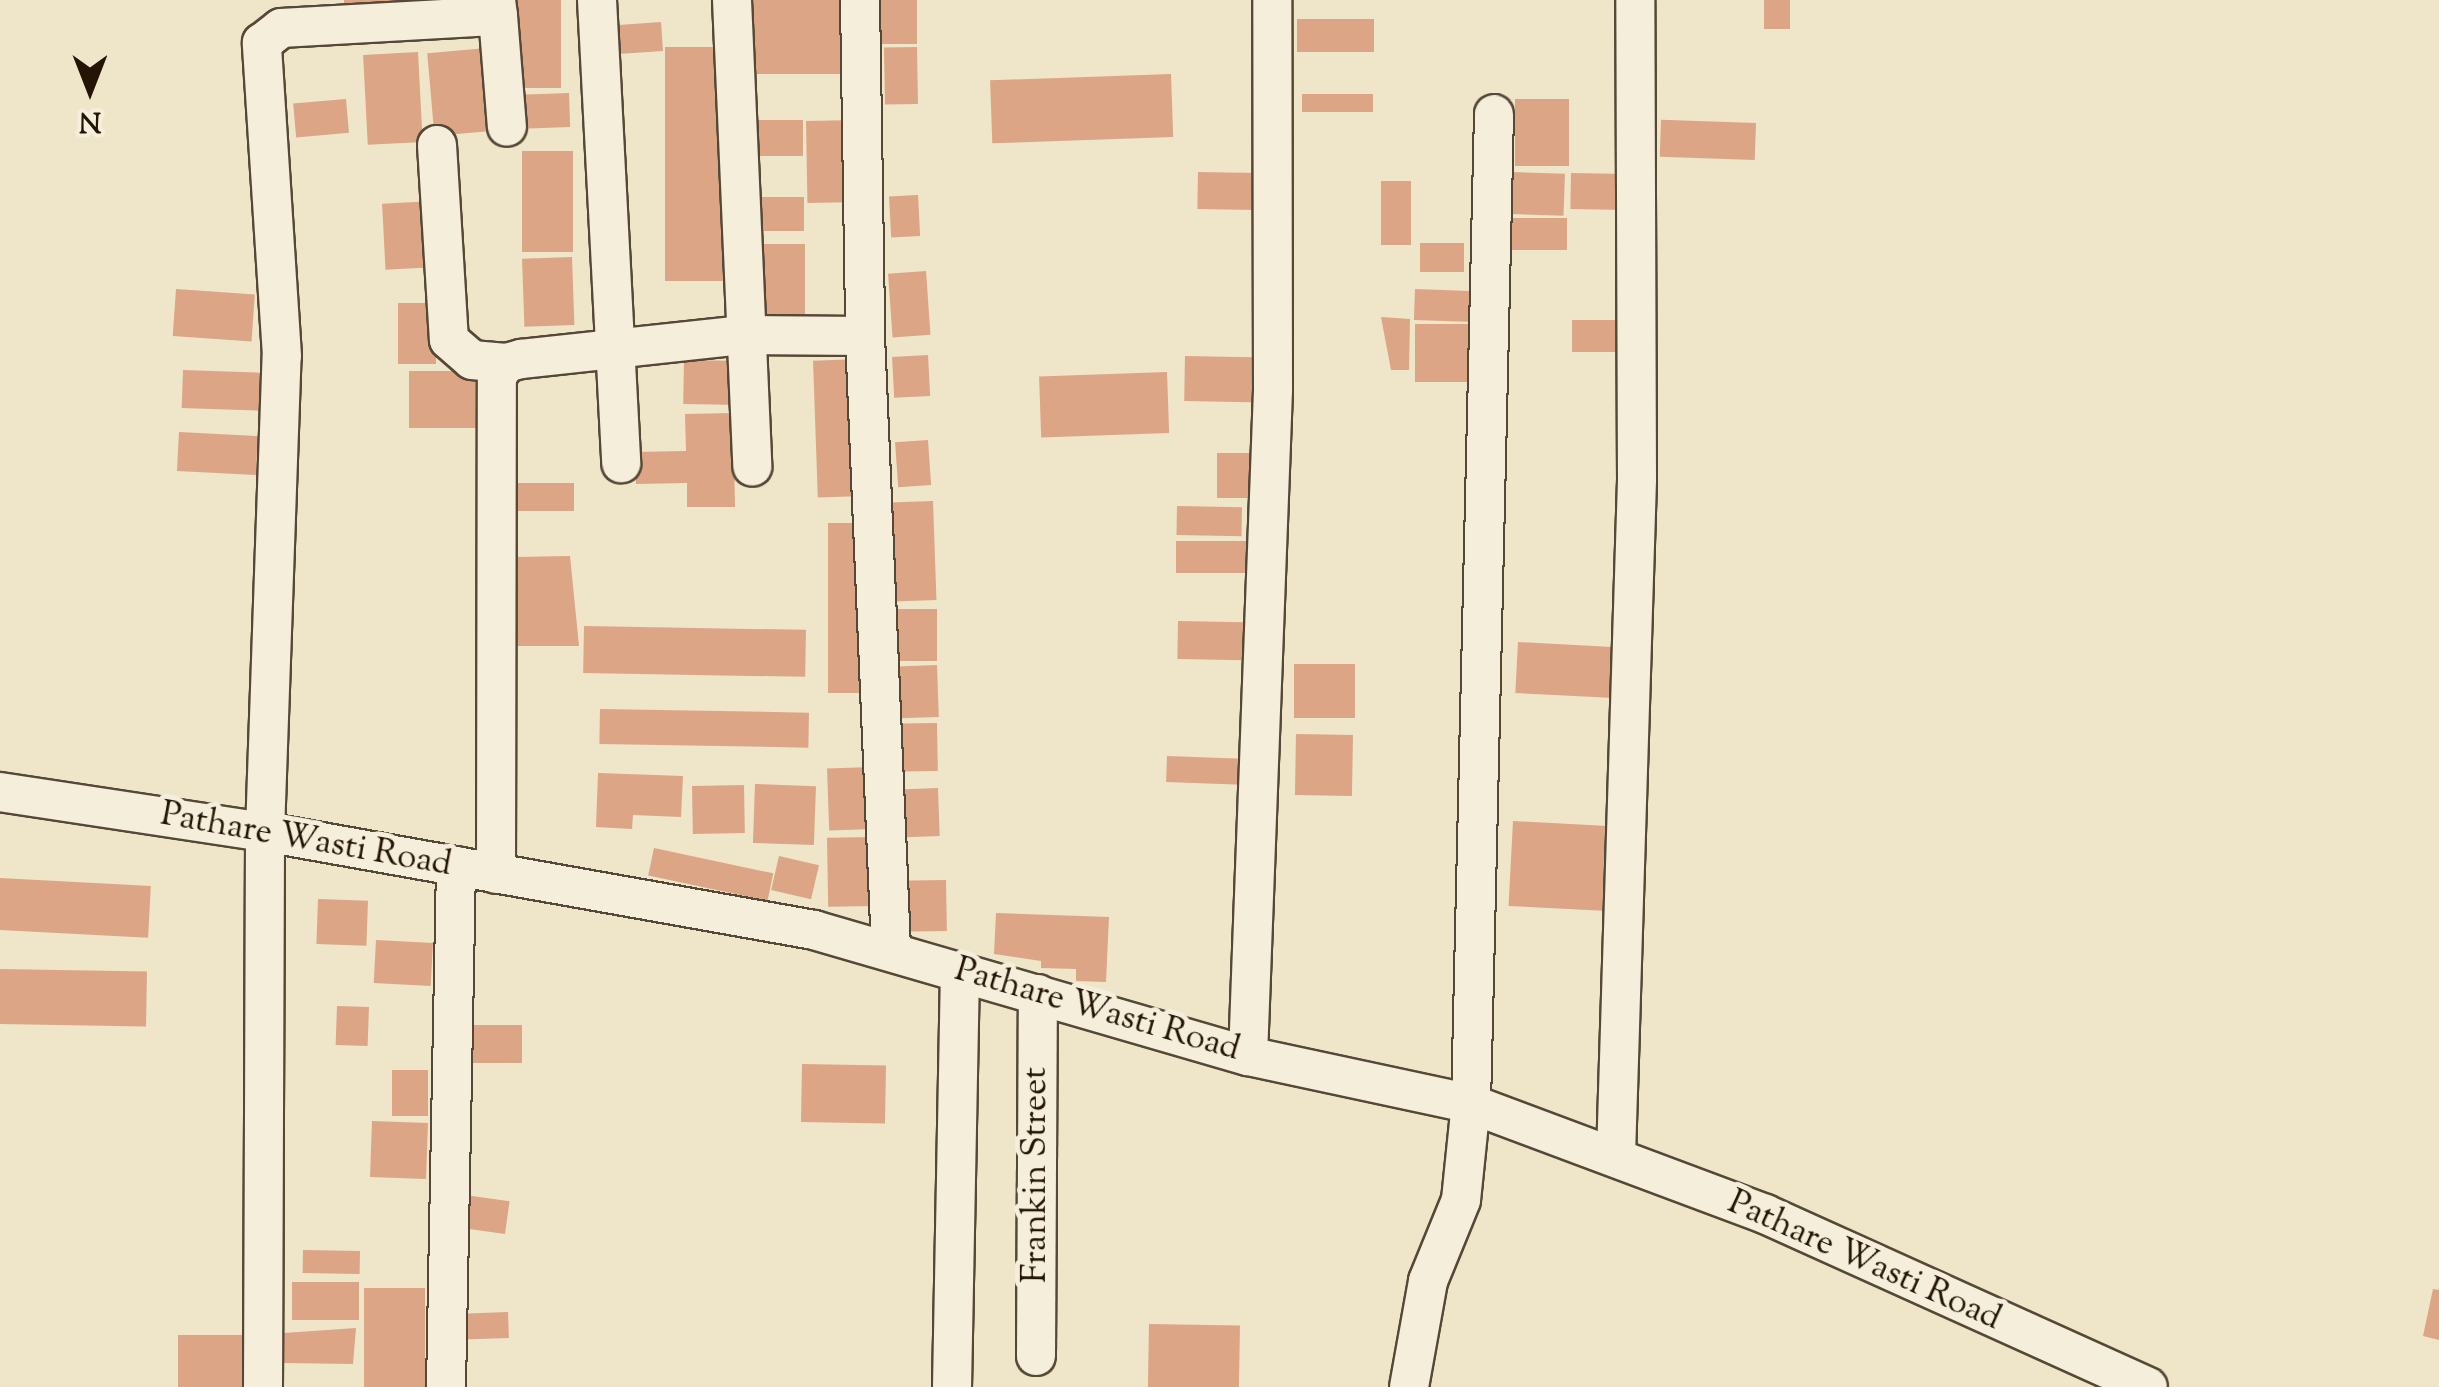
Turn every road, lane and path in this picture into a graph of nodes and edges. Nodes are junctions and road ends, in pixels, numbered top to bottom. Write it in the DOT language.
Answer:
graph roads {
  1 [pos="597,0"];
  2 [pos="732,0"];
  3 [pos="860,0"];
  4 [pos="1272,0"];
  5 [pos="1635,0"];
  6 [pos="497,8"];
  7 [pos="1494,114"];
  8 [pos="507,128"];
  9 [pos="437,145"];
  10 [pos="742,335"];
  11 [pos="865,336"];
  12 [pos="614,353"];
  13 [pos="506,363"];
  14 [pos="621,463"];
  15 [pos="752,467"];
  16 [pos="0,792"];
  17 [pos="265,832"];
  18 [pos="456,866"];
  19 [pos="496,874"];
  20 [pos="891,948"];
  21 [pos="960,973"];
  22 [pos="1038,994"];
  23 [pos="1248,1056"];
  24 [pos="1471,1104"];
  25 [pos="1616,1156"];
  26 [pos="1036,1356"];
  27 [pos="263,1387"];
  28 [pos="446,1387"];
  29 [pos="952,1387"];
  30 [pos="1409,1387"];
  31 [pos="2148,1387"];
  1 -- 12 [label="street"];
  2 -- 10 [label="street"];
  3 -- 11 [label="street"];
  4 -- 23 [label="street"];
  5 -- 25 [label="street"];
  6 -- 8 [label="street"];
  6 -- 17 [label="street"];
  7 -- 24 [label="street"];
  9 -- 13 [label="street"];
  10 -- 11 [label="street"];
  10 -- 12 [label="street"];
  10 -- 15 [label="street"];
  11 -- 20 [label="street"];
  12 -- 13 [label="street"];
  12 -- 14 [label="street"];
  13 -- 19 [label="street"];
  16 -- 17 [label="street, Pathare Wasti Road"];
  17 -- 18 [label="street, Pathare Wasti Road"];
  17 -- 27 [label="street"];
  18 -- 19 [label="street, Pathare Wasti Road"];
  18 -- 28 [label="street"];
  19 -- 20 [label="street, Pathare Wasti Road"];
  20 -- 21 [label="street, Pathare Wasti Road"];
  21 -- 22 [label="street, Pathare Wasti Road"];
  21 -- 29 [label="street"];
  22 -- 23 [label="street, Pathare Wasti Road"];
  22 -- 26 [label="street, Frankin Street"];
  23 -- 24 [label="street, Pathare Wasti Road"];
  24 -- 25 [label="street, Pathare Wasti Road"];
  24 -- 30 [label="street"];
  25 -- 31 [label="street, Pathare Wasti Road"];
}
